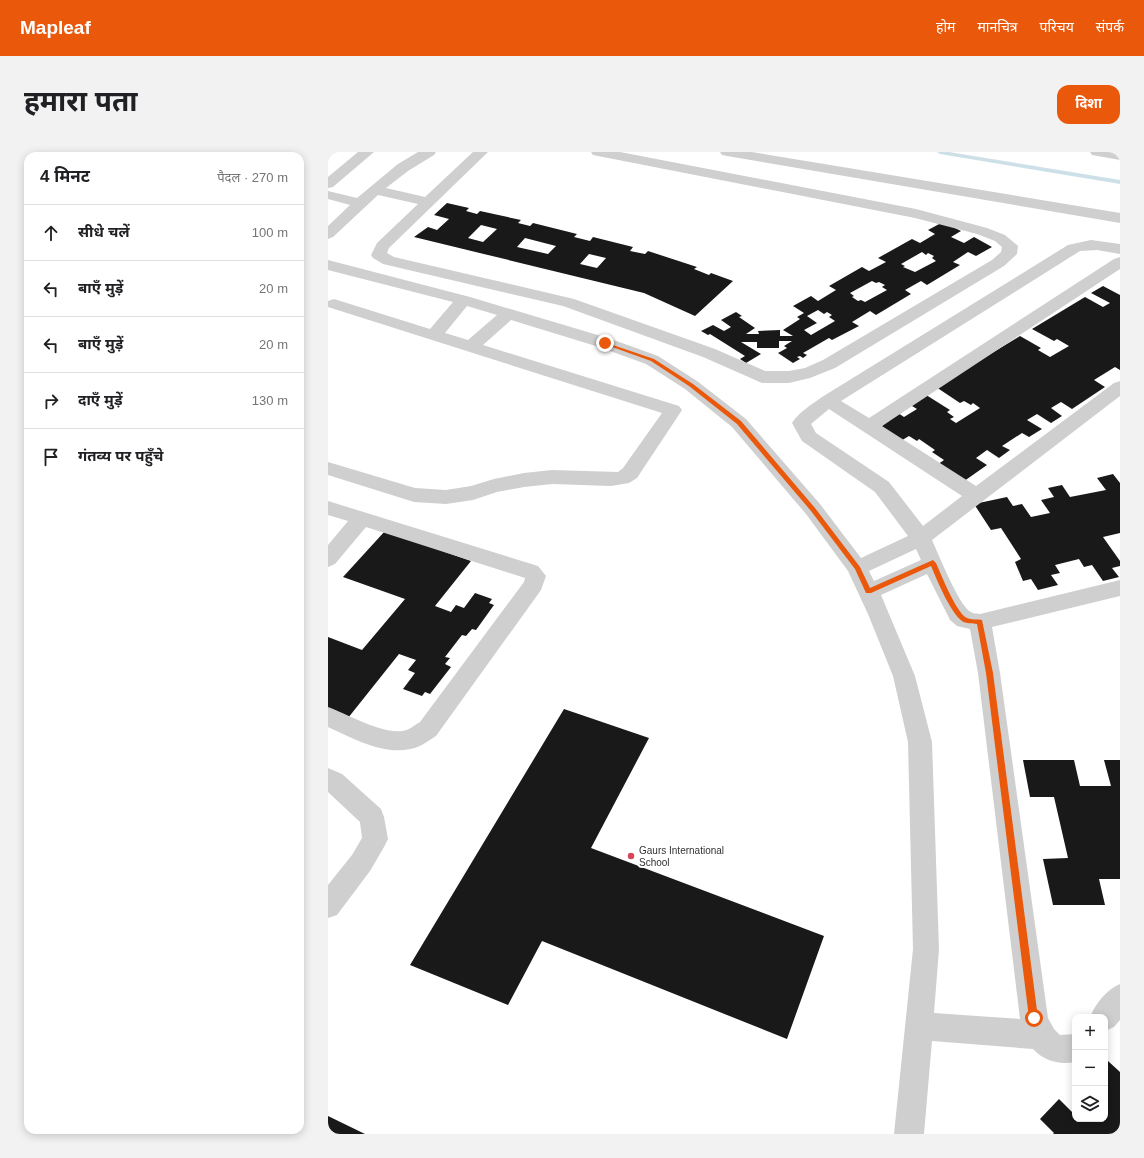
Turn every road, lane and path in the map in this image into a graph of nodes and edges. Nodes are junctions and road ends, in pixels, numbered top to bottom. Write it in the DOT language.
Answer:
graph roads {
  1 [pos="367,152"];
  2 [pos="429,152"];
  3 [pos="480,152"];
  4 [pos="598,152"];
  5 [pos="727,152"];
  6 [pos="1097,152"];
  7 [pos="1114,154"];
  8 [pos="416,155"];
  9 [pos="328,184"];
  10 [pos="376,190"];
  11 [pos="328,195"];
  12 [pos="428,202"];
  13 [pos="361,203"];
  14 [pos="1120,218"];
  15 [pos="332,227"];
  16 [pos="1120,249"];
  17 [pos="1120,262"];
  18 [pos="328,265"];
  19 [pos="464,300"];
  20 [pos="334,304"];
  21 [pos="508,314"];
  22 [pos="434,335"];
  23 [pos="471,347"];
  24 [pos="1120,387"];
  25 [pos="828,401"];
  26 [pos="869,426"];
  27 [pos="328,468"];
  28 [pos="976,496"];
  29 [pos="328,508"];
  30 [pos="361,519"];
  31 [pos="921,538"];
  32 [pos="328,559"];
  33 [pos="933,563"];
  34 [pos="858,568"];
  35 [pos="1120,588"];
  36 [pos="868,592"];
  37 [pos="980,622"];
  38 [pos="328,717"];
  39 [pos="328,778"];
  40 [pos="328,906"];
  41 [pos="1120,998"];
  42 [pos="1107,1014"];
  43 [pos="919,1026"];
  44 [pos="1040,1035"];
  45 [pos="1072,1049"];
  46 [pos="909,1134"];
  1 -- 9 [label="street"];
  2 -- 8 [label="street"];
  3 -- 12 [label="street"];
  4 -- 12 [label="street"];
  5 -- 14 [label="street"];
  6 -- 7 [label="street"];
  8 -- 10 [label="street"];
  10 -- 12 [label="street"];
  10 -- 13 [label="street"];
  11 -- 13 [label="street"];
  13 -- 15 [label="street"];
  16 -- 25 [label="street"];
  17 -- 26 [label="street"];
  18 -- 19 [label="street"];
  19 -- 21 [label="street"];
  19 -- 22 [label="street"];
  20 -- 22 [label="street"];
  21 -- 23 [label="street"];
  21 -- 34 [label="street"];
  22 -- 23 [label="street"];
  23 -- 27 [label="street"];
  24 -- 28 [label="street"];
  25 -- 26 [label="street"];
  25 -- 31 [label="street"];
  26 -- 28 [label="street"];
  28 -- 31 [label="street"];
  29 -- 30 [label="street"];
  30 -- 32 [label="street"];
  30 -- 38 [label="street"];
  31 -- 33 [label="street"];
  31 -- 34 [label="street"];
  33 -- 36 [label="street"];
  33 -- 37 [label="street"];
  34 -- 36 [label="street"];
  35 -- 37 [label="street"];
  36 -- 43 [label="street"];
  37 -- 44 [label="street"];
  39 -- 40 [label="street"];
  41 -- 42 [label="street"];
  43 -- 44 [label="street"];
  43 -- 46 [label="street"];
  44 -- 45 [label="street"];
}
